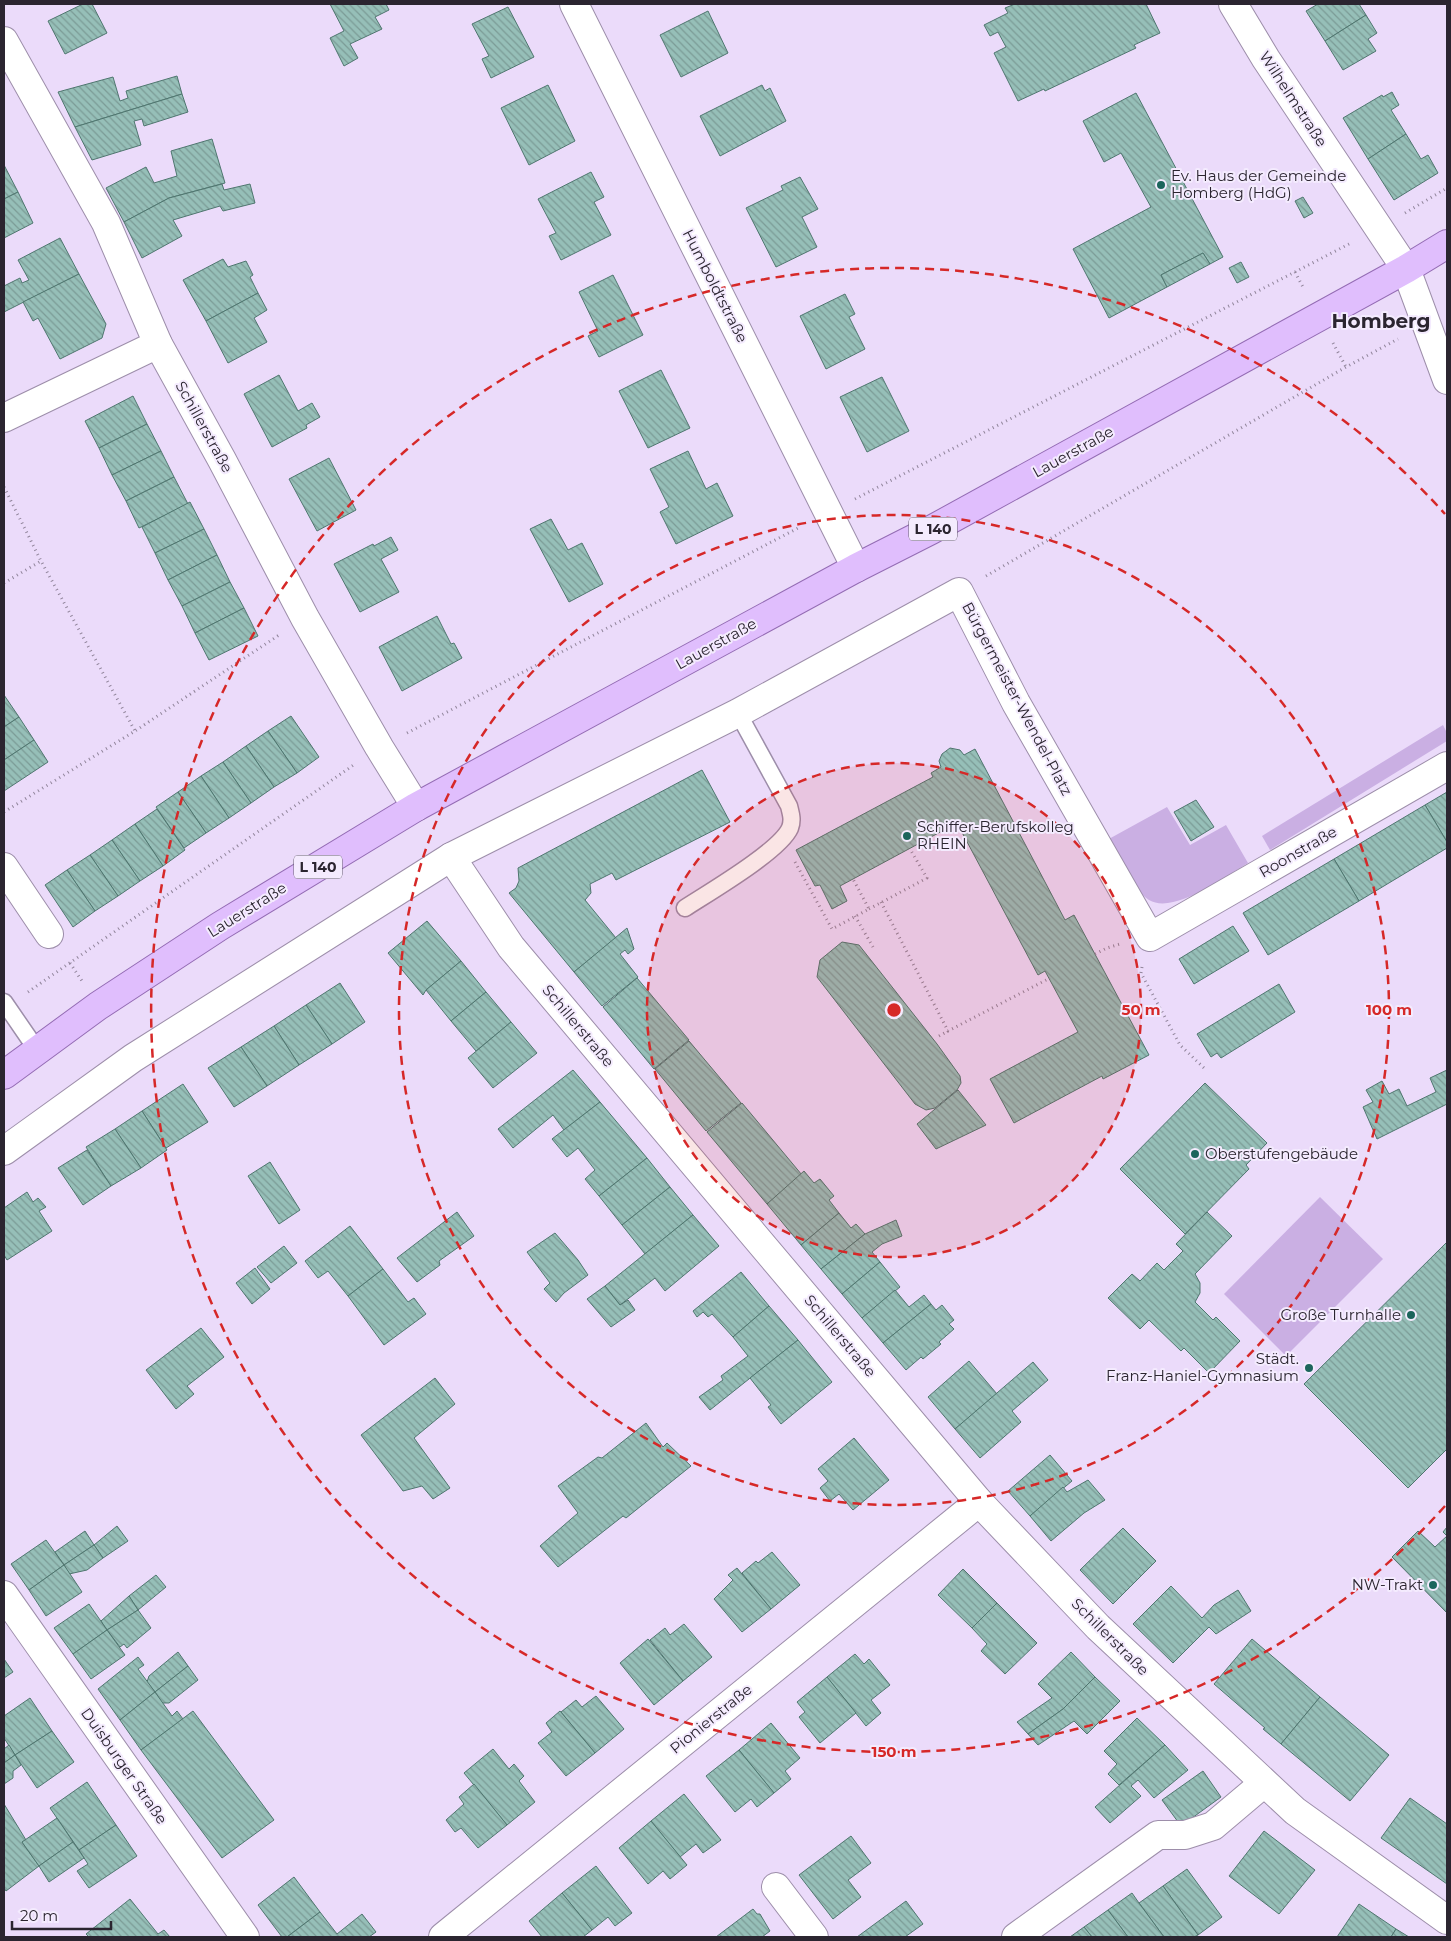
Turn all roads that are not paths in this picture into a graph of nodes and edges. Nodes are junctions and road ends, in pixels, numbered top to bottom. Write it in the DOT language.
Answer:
graph roads {
  1 [pos="574,4"];
  2 [pos="1232,4"];
  3 [pos="4,42"];
  4 [pos="1447,244"];
  5 [pos="1406,269"];
  6 [pos="158,344"];
  7 [pos="1447,380"];
  8 [pos="4,418"];
  9 [pos="856,568"];
  10 [pos="738,713"];
  11 [pos="1447,766"];
  12 [pos="416,807"];
  13 [pos="451,857"];
  14 [pos="4,867"];
  15 [pos="685,908"];
  16 [pos="49,934"];
  17 [pos="1150,937"];
  18 [pos="5,1004"];
  19 [pos="38,1050"];
  20 [pos="4,1052"];
  21 [pos="4,1075"];
  22 [pos="4,1151"];
  23 [pos="980,1502"];
  24 [pos="4,1595"];
  25 [pos="1264,1783"];
  26 [pos="776,1887"];
  27 [pos="1447,1920"];
  28 [pos="1021,1936"];
  29 [pos="245,1937"];
  30 [pos="443,1937"];
  31 [pos="814,1937"];
  1 -- 9 [label="street, Humboldtstraße"];
  2 -- 5 [label="street, Wilhelmstraße"];
  3 -- 6 [label="street, Schillerstraße"];
  4 -- 5 [label="main road, Lauerstraße / L 140"];
  5 -- 7 [label="street, Wilhelmstraße"];
  5 -- 9 [label="main road, Lauerstraße / L 140"];
  6 -- 8 [label="street"];
  6 -- 12 [label="street, Schillerstraße"];
  9 -- 12 [label="main road, Lauerstraße / L 140"];
  10 -- 13 [label="street"];
  10 -- 15 [label="lane"];
  10 -- 17 [label="street, Bürgermeister-Wendel-Platz"];
  11 -- 17 [label="street, Roonstraße"];
  12 -- 19 [label="main road, Lauerstraße / L 140"];
  13 -- 22 [label="street"];
  13 -- 23 [label="street, Schillerstraße"];
  14 -- 16 [label="street"];
  18 -- 19 [label="lane"];
  19 -- 20 [label="main road"];
  19 -- 21 [label="main road, Lauerstraße / L 140"];
  23 -- 25 [label="street, Schillerstraße"];
  23 -- 30 [label="street, Pionierstraße"];
  24 -- 29 [label="street, Duisburger Straße"];
  25 -- 27 [label="street, Schillerstraße"];
  25 -- 28 [label="street"];
  26 -- 31 [label="street"];
}
